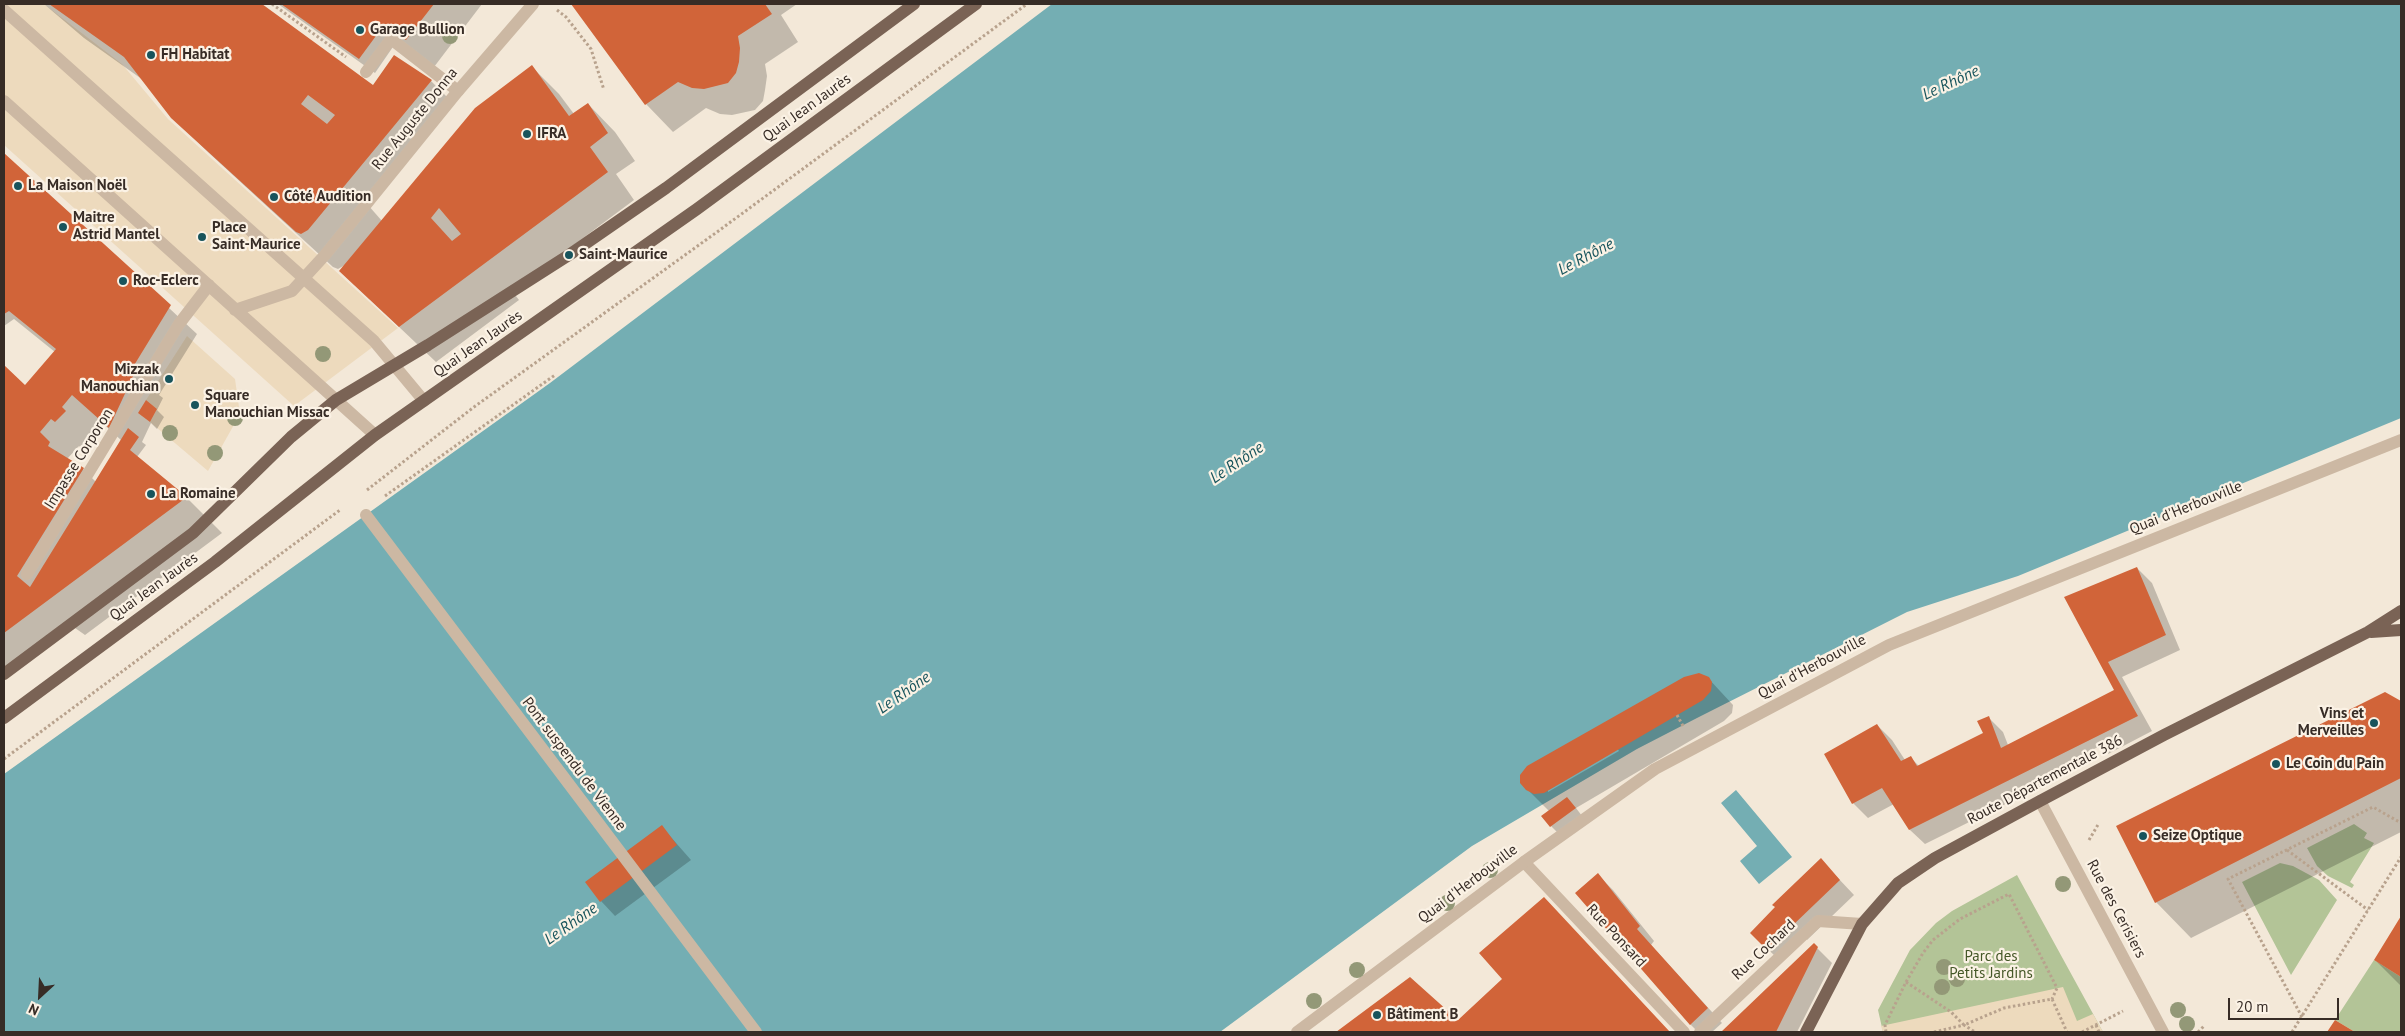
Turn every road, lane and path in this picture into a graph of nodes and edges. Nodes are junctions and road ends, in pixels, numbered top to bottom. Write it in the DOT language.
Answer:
graph roads {
  1 [pos="272,4"];
  2 [pos="533,4"];
  3 [pos="914,4"];
  4 [pos="976,4"];
  5 [pos="1027,4"];
  6 [pos="554,8"];
  7 [pos="4,10"];
  8 [pos="348,59"];
  9 [pos="366,72"];
  10 [pos="604,90"];
  11 [pos="458,91"];
  12 [pos="4,101"];
  13 [pos="303,279"];
  14 [pos="208,285"];
  15 [pos="234,310"];
  16 [pos="396,365"];
  17 [pos="555,375"];
  18 [pos="336,400"];
  19 [pos="424,401"];
  20 [pos="375,435"];
  21 [pos="2401,440"];
  22 [pos="362,494"];
  23 [pos="379,497"];
  24 [pos="346,505"];
  25 [pos="366,515"];
  26 [pos="27,574"];
  27 [pos="2401,611"];
  28 [pos="2401,630"];
  29 [pos="2368,632"];
  30 [pos="4,674"];
  31 [pos="4,718"];
  32 [pos="4,759"];
  33 [pos="2040,802"];
  34 [pos="2401,823"];
  35 [pos="2287,850"];
  36 [pos="2401,857"];
  37 [pos="1524,862"];
  38 [pos="2368,910"];
  39 [pos="1862,924"];
  40 [pos="1906,982"];
  41 [pos="2052,999"];
  42 [pos="2146,999"];
  43 [pos="2302,1017"];
  44 [pos="1964,1025"];
  45 [pos="2096,1025"];
  46 [pos="2205,1025"];
  47 [pos="756,1032"];
  48 [pos="1297,1032"];
  49 [pos="1684,1032"];
  50 [pos="1700,1032"];
  51 [pos="1806,1032"];
  52 [pos="1886,1032"];
  53 [pos="1934,1032"];
  54 [pos="1975,1032"];
  55 [pos="2067,1032"];
  56 [pos="2082,1032"];
  57 [pos="2099,1032"];
  58 [pos="2163,1032"];
  59 [pos="2198,1032"];
  60 [pos="2292,1032"];
  1 -- 8 [label="path"];
  2 -- 11 [label="street, Rue Auguste Donna"];
  3 -- 16 [label="main road, Quai Jean Jaurès"];
  4 -- 19 [label="main road, Quai Jean Jaurès"];
  5 -- 22 [label="path"];
  6 -- 10 [label="path"];
  7 -- 13 [label="street"];
  9 -- 11 [label="street"];
  11 -- 13 [label="street, Rue Auguste Donna"];
  12 -- 14 [label="street"];
  13 -- 15 [label="street"];
  13 -- 16 [label="street"];
  14 -- 15 [label="street"];
  14 -- 26 [label="street, Impasse Corporon"];
  15 -- 18 [label="street"];
  16 -- 18 [label="main road, Quai Jean Jaurès"];
  16 -- 19 [label="street"];
  17 -- 23 [label="path"];
  18 -- 20 [label="street"];
  18 -- 30 [label="main road, Quai Jean Jaurès"];
  19 -- 20 [label="main road, Quai Jean Jaurès"];
  20 -- 31 [label="main road, Quai Jean Jaurès"];
  21 -- 37 [label="street, Quai d'Herbouville"];
  24 -- 32 [label="path"];
  25 -- 47 [label="street, Pont suspendu de Vienne"];
  27 -- 29 [label="main road, Route Départementale 386"];
  28 -- 29 [label="main road, Route Départementale 386"];
  29 -- 33 [label="main road, Route Départementale 386"];
  33 -- 39 [label="main road, Route Départementale 386"];
  33 -- 42 [label="street, Rue des Cerisiers"];
  34 -- 35 [label="path"];
  35 -- 38 [label="path"];
  35 -- 43 [label="path"];
  36 -- 38 [label="path"];
  37 -- 48 [label="street, Quai d'Herbouville"];
  37 -- 49 [label="street, Rue Ponsard"];
  38 -- 43 [label="path"];
  39 -- 50 [label="street, Rue Cochard"];
  39 -- 51 [label="main road, Route Départementale 386"];
  40 -- 41 [label="path"];
  40 -- 44 [label="path"];
  40 -- 52 [label="path"];
  41 -- 44 [label="path"];
  41 -- 55 [label="path"];
  42 -- 45 [label="path"];
  42 -- 58 [label="street, Rue des Cerisiers"];
  43 -- 60 [label="path"];
  44 -- 53 [label="path"];
  44 -- 54 [label="path"];
  45 -- 56 [label="path"];
  45 -- 57 [label="path"];
  46 -- 59 [label="path"];
}
